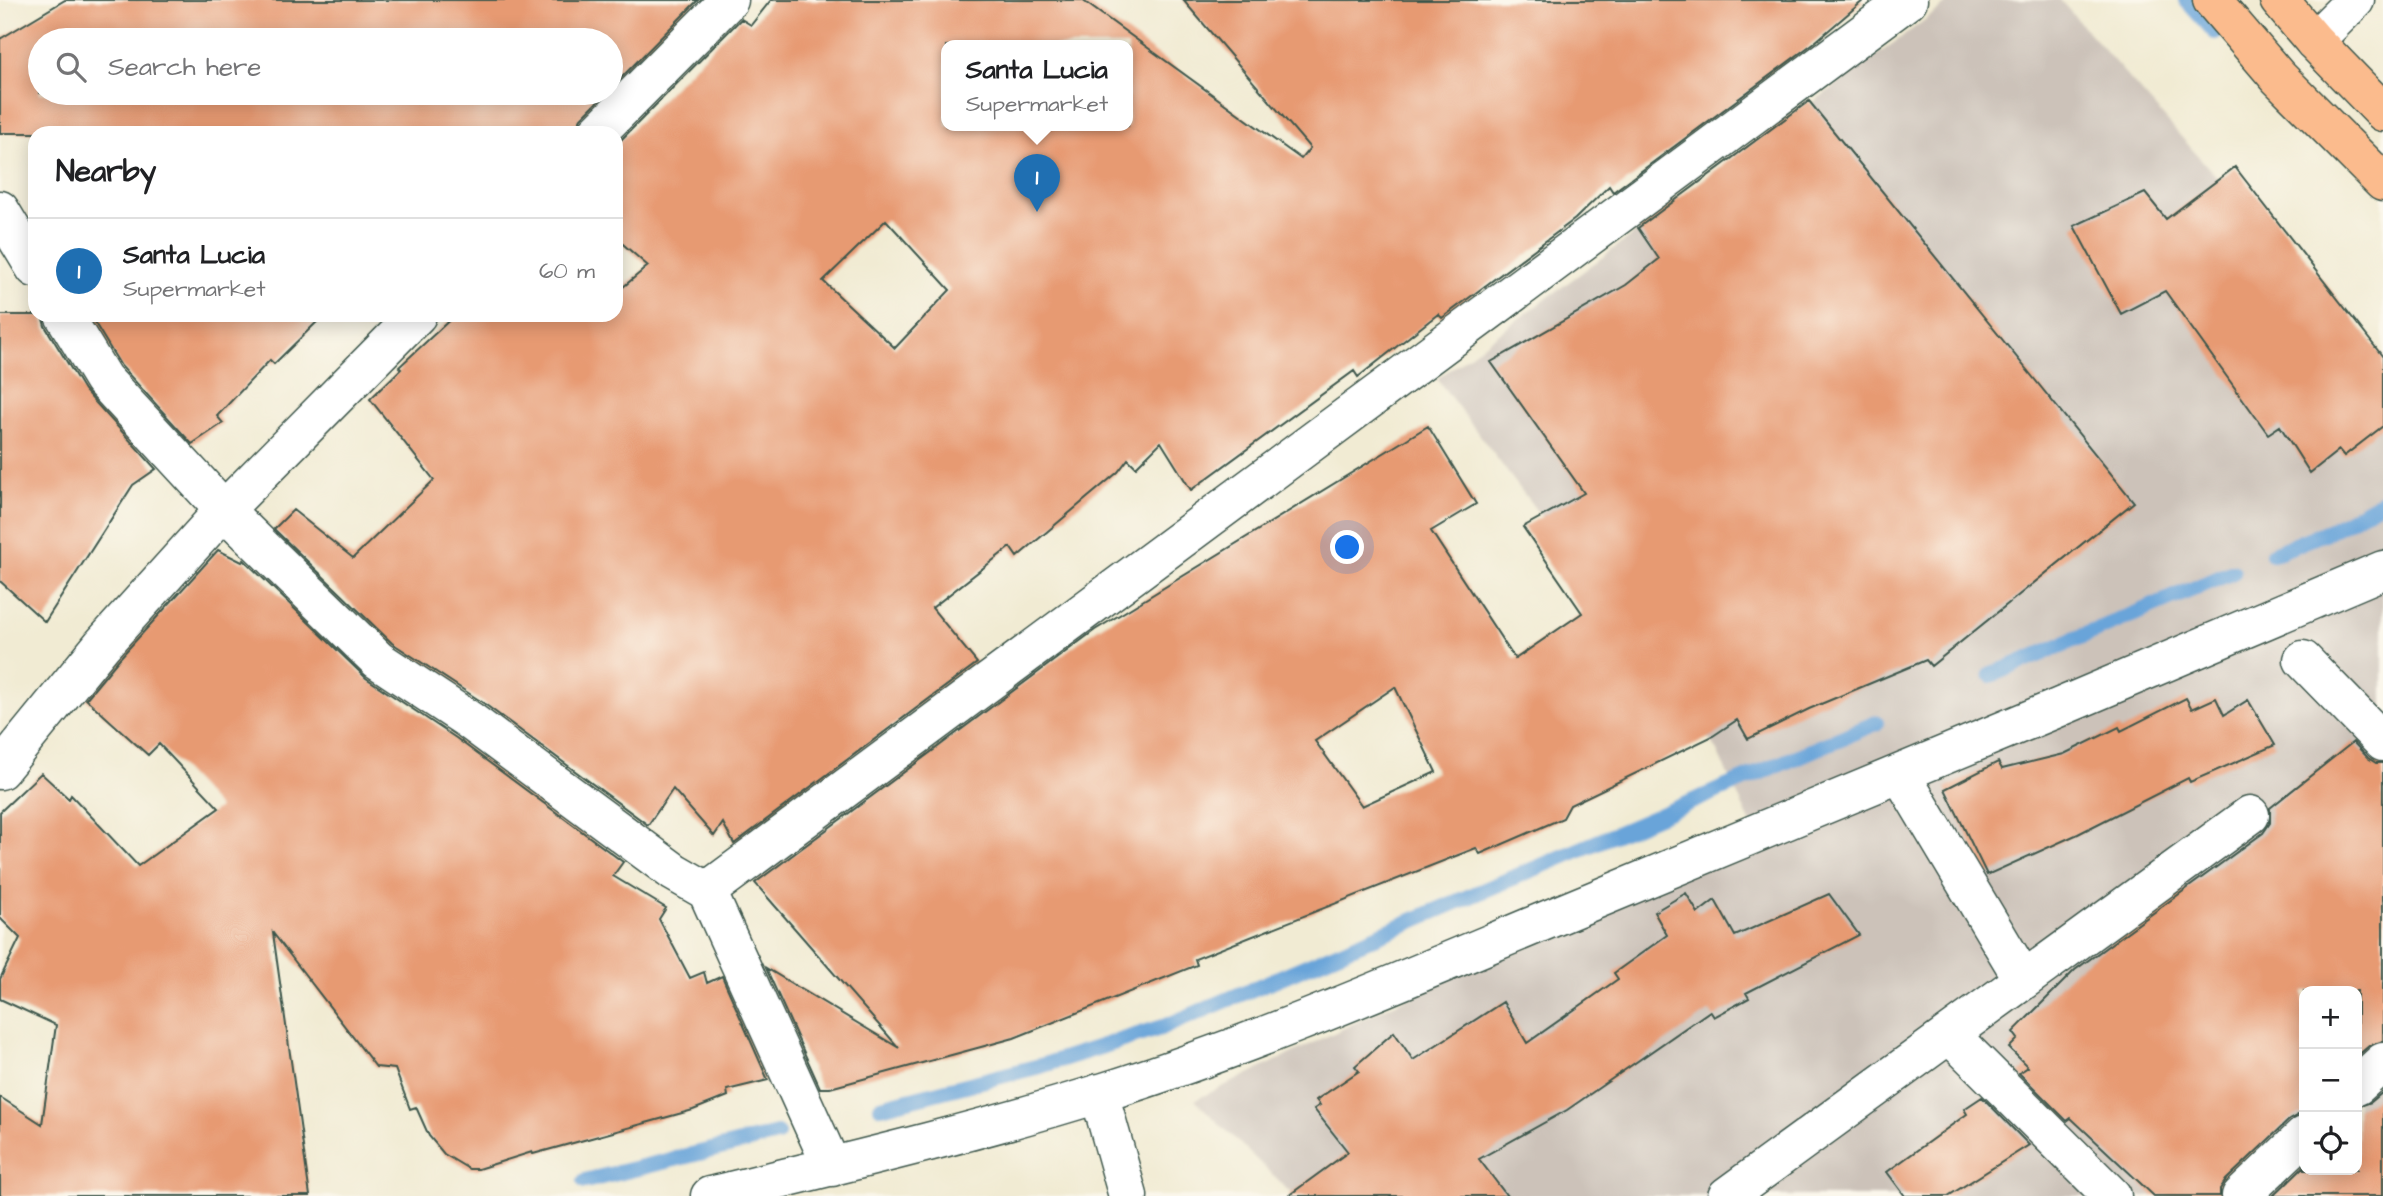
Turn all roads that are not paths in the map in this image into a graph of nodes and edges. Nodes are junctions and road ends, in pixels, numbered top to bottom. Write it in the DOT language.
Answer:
graph roads {
  1 [pos="729,0"];
  2 [pos="1908,0"];
  3 [pos="2212,0"];
  4 [pos="2279,0"];
  5 [pos="2355,0"];
  6 [pos="2314,41"];
  7 [pos="2383,112"];
  8 [pos="604,126"];
  9 [pos="2383,183"];
  10 [pos="0,211"];
  11 [pos="28,257"];
  12 [pos="68,322"];
  13 [pos="410,322"];
  14 [pos="224,510"];
  15 [pos="2383,570"];
  16 [pos="2303,660"];
  17 [pos="2383,742"];
  18 [pos="0,770"];
  19 [pos="1901,775"];
  20 [pos="2250,815"];
  21 [pos="706,891"];
  22 [pos="2023,979"];
  23 [pos="1950,1035"];
  24 [pos="2383,1062"];
  25 [pos="2362,1081"];
  26 [pos="1098,1093"];
  27 [pos="2299,1141"];
  28 [pos="832,1167"];
  29 [pos="710,1196"];
  30 [pos="1128,1196"];
  31 [pos="1727,1196"];
  32 [pos="2112,1196"];
  33 [pos="2241,1196"];
  1 -- 8 [label="street"];
  2 -- 21 [label="street"];
  3 -- 9 [label="main road"];
  4 -- 6 [label="main road"];
  5 -- 6 [label="street"];
  6 -- 7 [label="main road"];
  10 -- 11 [label="street"];
  12 -- 14 [label="street"];
  13 -- 14 [label="street"];
  14 -- 18 [label="street"];
  14 -- 21 [label="street"];
  15 -- 19 [label="street"];
  16 -- 17 [label="street"];
  19 -- 22 [label="street"];
  19 -- 26 [label="street"];
  20 -- 22 [label="street"];
  21 -- 28 [label="street"];
  22 -- 23 [label="street"];
  23 -- 31 [label="street"];
  23 -- 32 [label="street"];
  24 -- 25 [label="street"];
  26 -- 28 [label="street"];
  26 -- 30 [label="street"];
  27 -- 33 [label="street"];
  28 -- 29 [label="street"];
}
